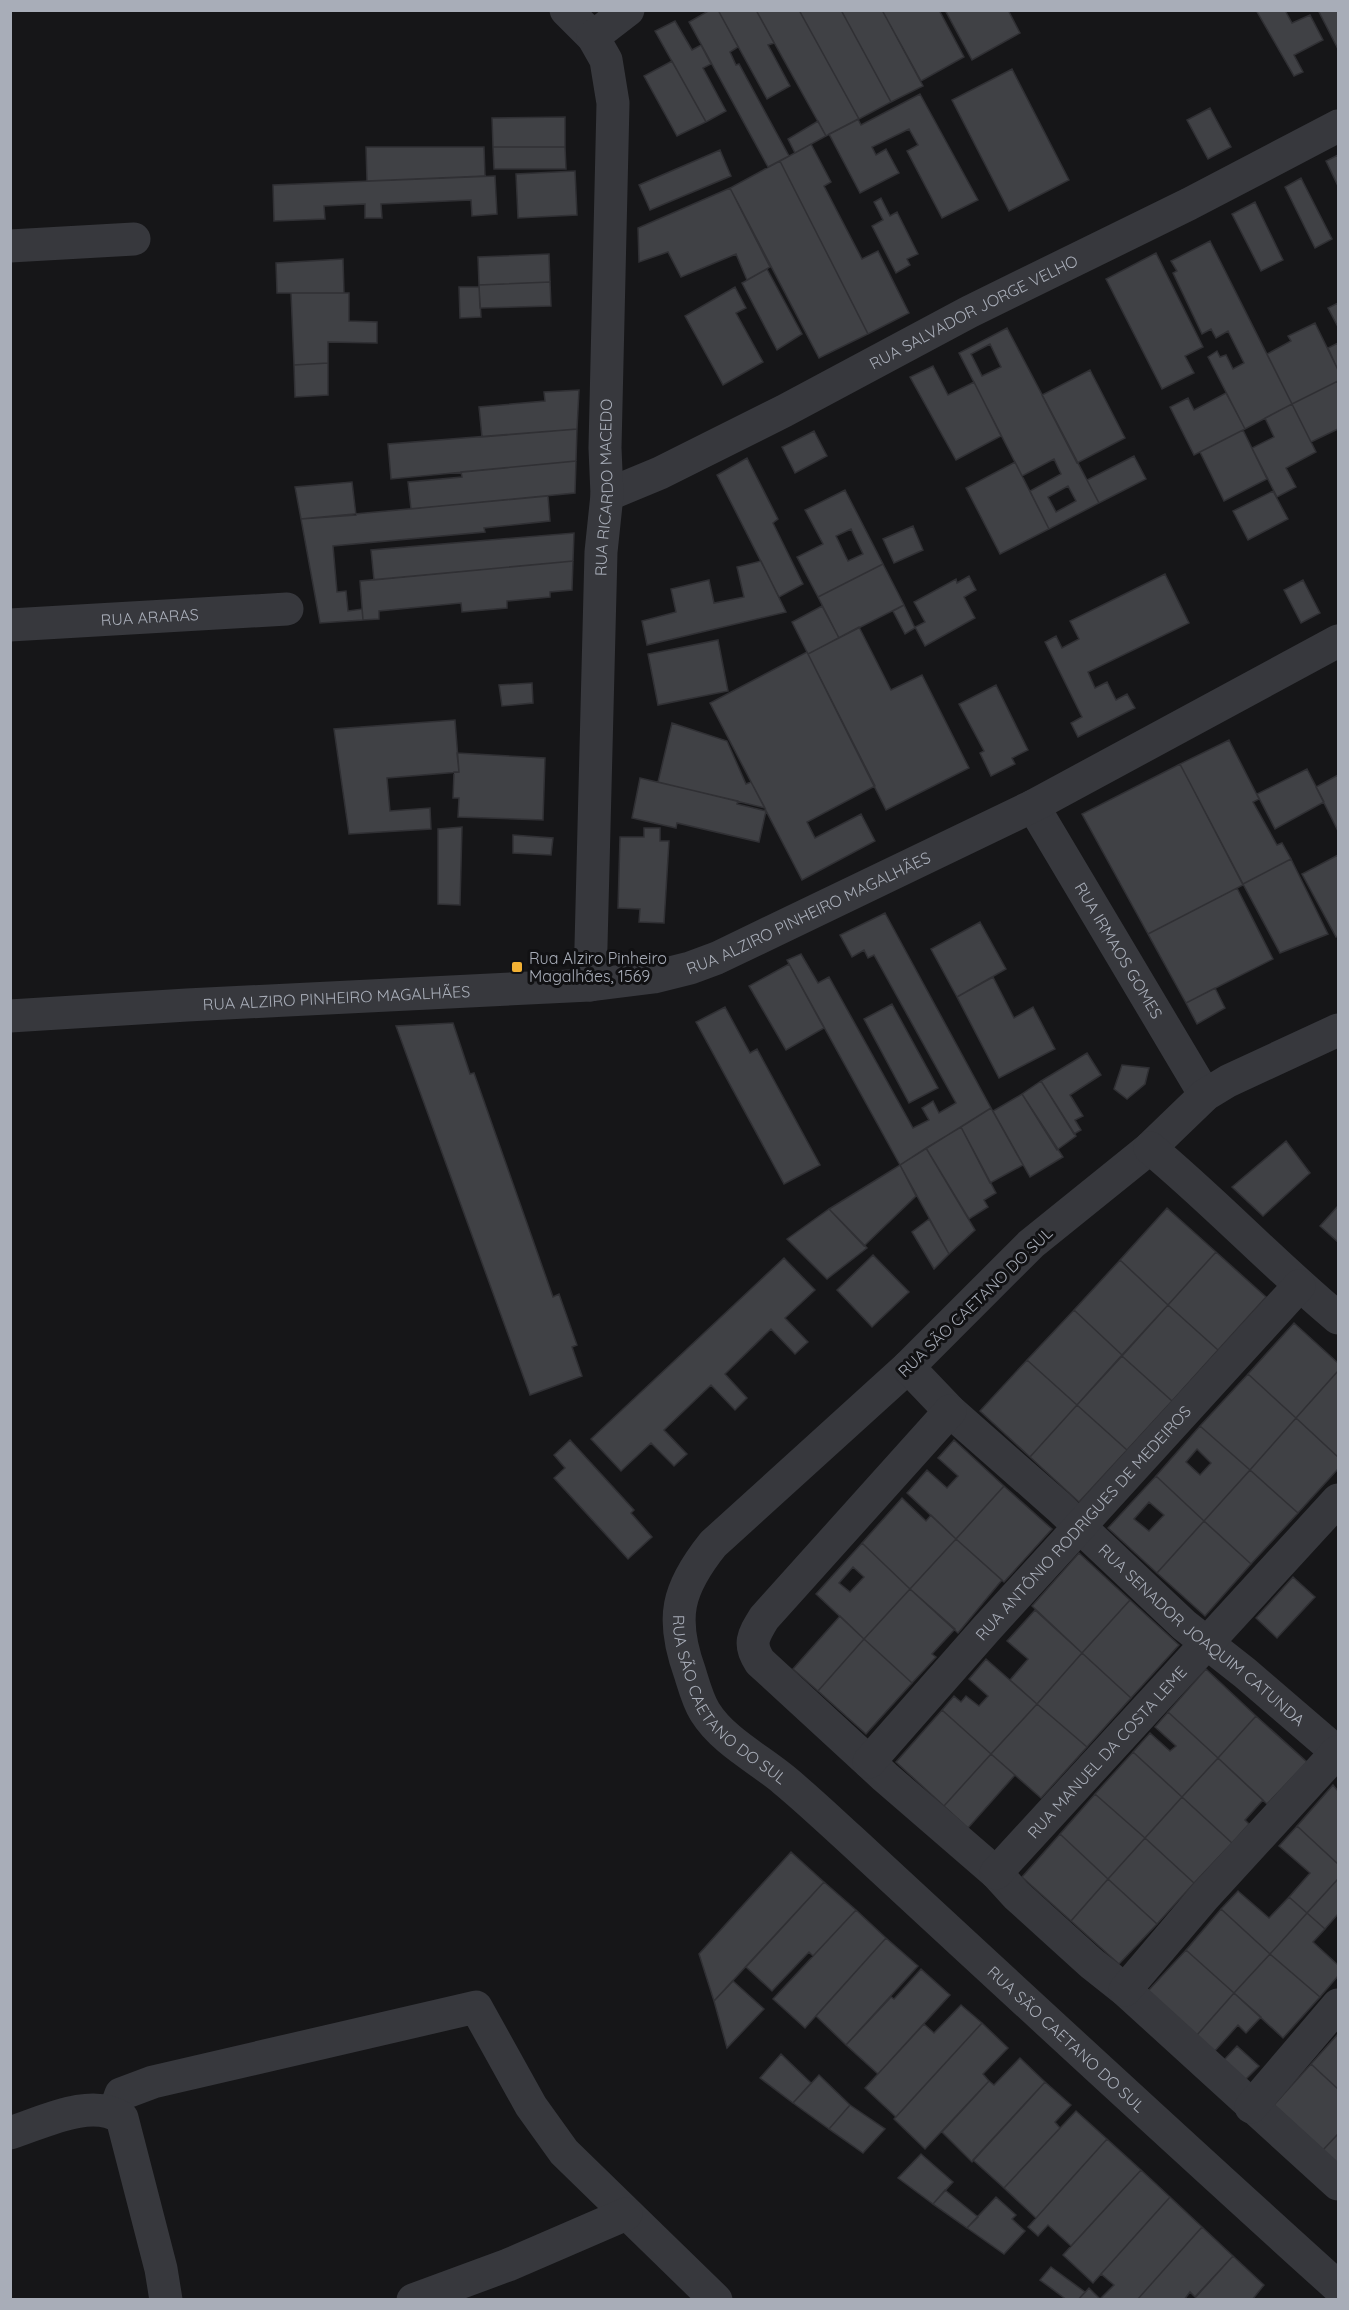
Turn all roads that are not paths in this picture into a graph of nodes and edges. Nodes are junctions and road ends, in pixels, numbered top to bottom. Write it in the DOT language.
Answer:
graph roads {
  1 [pos="566,10"];
  2 [pos="627,10"];
  3 [pos="593,37"];
  4 [pos="1338,126"];
  5 [pos="134,238"];
  6 [pos="10,246"];
  7 [pos="607,495"];
  8 [pos="287,609"];
  9 [pos="10,626"];
  10 [pos="1338,641"];
  11 [pos="1034,806"];
  12 [pos="590,986"];
  13 [pos="10,1017"];
  14 [pos="1338,1029"];
  15 [pos="1205,1095"];
  16 [pos="1150,1148"];
  17 [pos="1299,1286"];
  18 [pos="1338,1318"];
  19 [pos="908,1367"];
  20 [pos="950,1411"];
  21 [pos="1338,1500"];
  22 [pos="1080,1527"];
  23 [pos="1208,1642"];
  24 [pos="1338,1752"];
  25 [pos="869,1762"];
  26 [pos="996,1873"];
  27 [pos="1125,1990"];
  28 [pos="1338,2005"];
  29 [pos="1251,2107"];
  30 [pos="114,2113"];
  31 [pos="10,2133"];
  32 [pos="1338,2184"];
  33 [pos="626,2214"];
  34 [pos="1338,2287"];
  35 [pos="166,2300"];
  36 [pos="413,2300"];
  37 [pos="716,2300"];
  1 -- 3 [label="street, RUA RICARDO MACEDO"];
  2 -- 3 [label="street"];
  3 -- 7 [label="street, RUA RICARDO MACEDO"];
  4 -- 7 [label="street, RUA SALVADOR JORGE VELHO"];
  5 -- 6 [label="street"];
  7 -- 12 [label="street, RUA RICARDO MACEDO"];
  8 -- 9 [label="street, RUA ARARAS"];
  10 -- 11 [label="street, RUA ALZIRO PINHEIRO MAGALHÃES"];
  11 -- 12 [label="street, RUA ALZIRO PINHEIRO MAGALHÃES"];
  11 -- 15 [label="street, RUA IRMAOS GOMES"];
  12 -- 13 [label="street, RUA ALZIRO PINHEIRO MAGALHÃES"];
  14 -- 15 [label="street, RUA SÃO CAETANO DO SUL"];
  15 -- 16 [label="street, RUA SÃO CAETANO DO SUL"];
  16 -- 17 [label="street"];
  16 -- 19 [label="street, RUA SÃO CAETANO DO SUL"];
  17 -- 18 [label="street"];
  17 -- 22 [label="street, RUA ANTÔNIO RODRIGUES DE MEDEIROS"];
  19 -- 20 [label="street, RUA SENADOR JOAQUIM CATUNDA"];
  19 -- 34 [label="street, RUA SÃO CAETANO DO SUL"];
  20 -- 22 [label="street, RUA SENADOR JOAQUIM CATUNDA"];
  20 -- 25 [label="street"];
  21 -- 23 [label="street, RUA MANUEL DA COSTA LEME"];
  22 -- 23 [label="street, RUA SENADOR JOAQUIM CATUNDA"];
  22 -- 25 [label="street, RUA ANTÔNIO RODRIGUES DE MEDEIROS"];
  23 -- 24 [label="street, RUA SENADOR JOAQUIM CATUNDA"];
  23 -- 26 [label="street, RUA MANUEL DA COSTA LEME"];
  24 -- 27 [label="street"];
  25 -- 26 [label="street"];
  26 -- 27 [label="street"];
  27 -- 29 [label="street"];
  28 -- 29 [label="street"];
  29 -- 32 [label="street"];
  30 -- 31 [label="street"];
  30 -- 33 [label="street"];
  30 -- 35 [label="street"];
  33 -- 36 [label="street"];
  33 -- 37 [label="street"];
}
